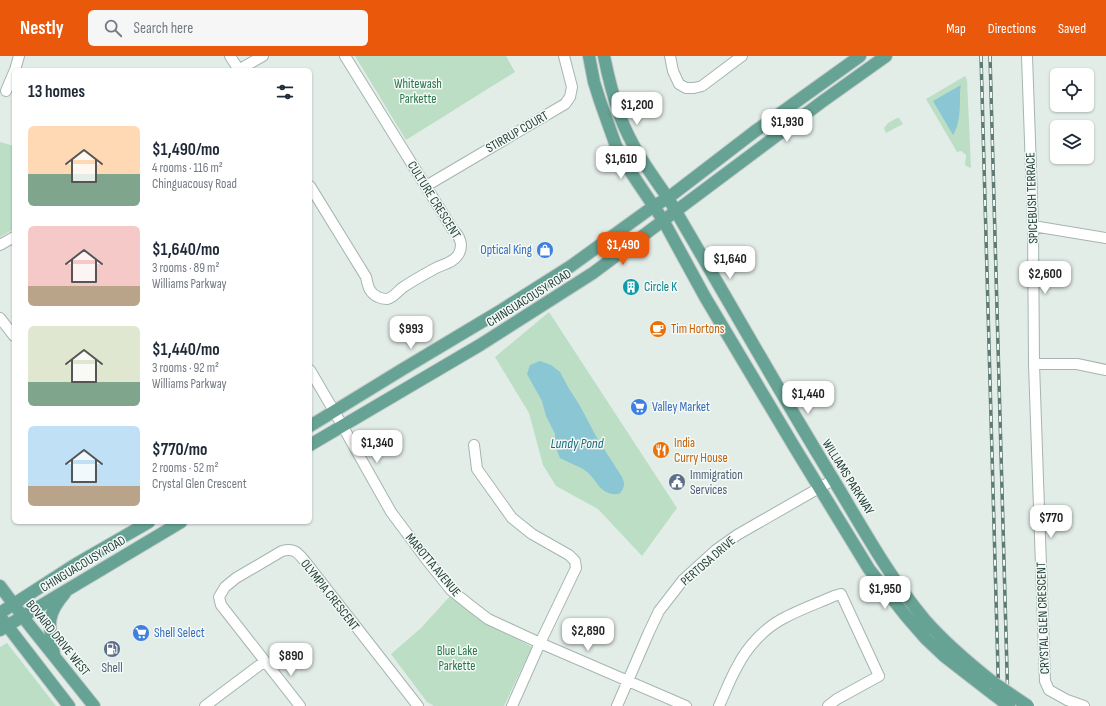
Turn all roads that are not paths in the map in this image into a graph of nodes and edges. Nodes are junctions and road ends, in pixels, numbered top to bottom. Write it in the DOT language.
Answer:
graph roads {
  1 [pos="19,56"];
  2 [pos="230,56"];
  3 [pos="263,56"];
  4 [pos="345,56"];
  5 [pos="564,56"];
  6 [pos="589,56"];
  7 [pos="604,56"];
  8 [pos="670,56"];
  9 [pos="742,56"];
  10 [pos="860,56"];
  11 [pos="886,56"];
  12 [pos="1027,56"];
  13 [pos="15,68"];
  14 [pos="237,68"];
  15 [pos="242,68"];
  16 [pos="12,77"];
  17 [pos="7,91"];
  18 [pos="426,186"];
  19 [pos="312,189"];
  20 [pos="668,198"];
  21 [pos="654,206"];
  22 [pos="675,211"];
  23 [pos="663,220"];
  24 [pos="1033,226"];
  25 [pos="12,238"];
  26 [pos="1106,238"];
  27 [pos="0,245"];
  28 [pos="0,318"];
  29 [pos="12,333"];
  30 [pos="1034,364"];
  31 [pos="1106,370"];
  32 [pos="312,373"];
  33 [pos="334,411"];
  34 [pos="312,425"];
  35 [pos="343,427"];
  36 [pos="312,444"];
  37 [pos="474,445"];
  38 [pos="833,480"];
  39 [pos="820,488"];
  40 [pos="146,524"];
  41 [pos="178,524"];
  42 [pos="0,586"];
  43 [pos="70,588"];
  44 [pos="13,604"];
  45 [pos="0,612"];
  46 [pos="22,616"];
  47 [pos="2,624"];
  48 [pos="540,643"];
  49 [pos="54,655"];
  50 [pos="265,661"];
  51 [pos="628,681"];
  52 [pos="994,689"];
  53 [pos="70,706"];
  54 [pos="94,706"];
  55 [pos="205,706"];
  56 [pos="300,706"];
  57 [pos="418,706"];
  58 [pos="512,706"];
  59 [pos="617,706"];
  60 [pos="686,706"];
  61 [pos="720,706"];
  62 [pos="828,706"];
  63 [pos="1009,706"];
  64 [pos="1028,706"];
  65 [pos="1084,706"];
  1 -- 13 [label="street"];
  2 -- 14 [label="street"];
  3 -- 15 [label="street"];
  4 -- 18 [label="street, CULTURE CRESCENT"];
  5 -- 18 [label="street, STIRRUP COURT"];
  6 -- 21 [label="main road, WILLIAMS PARKWAY"];
  7 -- 20 [label="main road, WILLIAMS PARKWAY"];
  8 -- 9 [label="street"];
  10 -- 20 [label="main road, CHINGUACOUSY ROAD"];
  11 -- 22 [label="main road, CHINGUACOUSY ROAD"];
  12 -- 24 [label="street, SPICEBUSH TERRACE"];
  16 -- 17 [label="street"];
  18 -- 19 [label="street, CULTURE CRESCENT"];
  20 -- 21 [label="main road, CHINGUACOUSY ROAD"];
  20 -- 22 [label="main road, WILLIAMS PARKWAY"];
  21 -- 23 [label="main road, WILLIAMS PARKWAY"];
  21 -- 33 [label="main road, CHINGUACOUSY ROAD"];
  22 -- 23 [label="main road, CHINGUACOUSY ROAD"];
  22 -- 38 [label="main road, WILLIAMS PARKWAY"];
  23 -- 35 [label="main road, CHINGUACOUSY ROAD"];
  23 -- 39 [label="main road, WILLIAMS PARKWAY"];
  24 -- 26 [label="street"];
  24 -- 30 [label="street, SPICEBUSH TERRACE"];
  25 -- 27 [label="street"];
  28 -- 29 [label="street"];
  30 -- 31 [label="street"];
  30 -- 65 [label="street, CRYSTAL GLEN CRESCENT"];
  32 -- 33 [label="street, MAROTTA AVENUE"];
  33 -- 34 [label="main road, CHINGUACOUSY ROAD"];
  33 -- 35 [label="street, MAROTTA AVENUE"];
  35 -- 36 [label="main road, CHINGUACOUSY ROAD"];
  35 -- 48 [label="street, MAROTTA AVENUE"];
  37 -- 48 [label="street"];
  38 -- 39 [label="street, PERTOSA DRIVE"];
  38 -- 52 [label="main road, WILLIAMS PARKWAY"];
  39 -- 51 [label="street, PERTOSA DRIVE"];
  39 -- 52 [label="main road, WILLIAMS PARKWAY"];
  40 -- 44 [label="main road, CHINGUACOUSY ROAD"];
  41 -- 43 [label="main road, CHINGUACOUSY ROAD"];
  42 -- 44 [label="main road, BOVAIRD DRIVE WEST"];
  43 -- 46 [label="main road, CHINGUACOUSY ROAD"];
  43 -- 49 [label="main road"];
  44 -- 45 [label="main road, CHINGUACOUSY ROAD"];
  44 -- 46 [label="main road, BOVAIRD DRIVE WEST"];
  46 -- 47 [label="main road, CHINGUACOUSY ROAD"];
  46 -- 49 [label="main road, BOVAIRD DRIVE WEST"];
  47 -- 53 [label="main road"];
  48 -- 51 [label="street, MAROTTA AVENUE"];
  48 -- 58 [label="street"];
  49 -- 54 [label="main road, BOVAIRD DRIVE WEST"];
  50 -- 55 [label="street"];
  50 -- 56 [label="street, OLYMPIA CRESCENT"];
  50 -- 57 [label="street, OLYMPIA CRESCENT"];
  51 -- 59 [label="street, PERTOSA DRIVE"];
  51 -- 60 [label="street, MAROTTA AVENUE"];
  52 -- 63 [label="main road, WILLIAMS PARKWAY, bridge"];
  52 -- 64 [label="main road, WILLIAMS PARKWAY, bridge"];
  61 -- 62 [label="street"];
}
